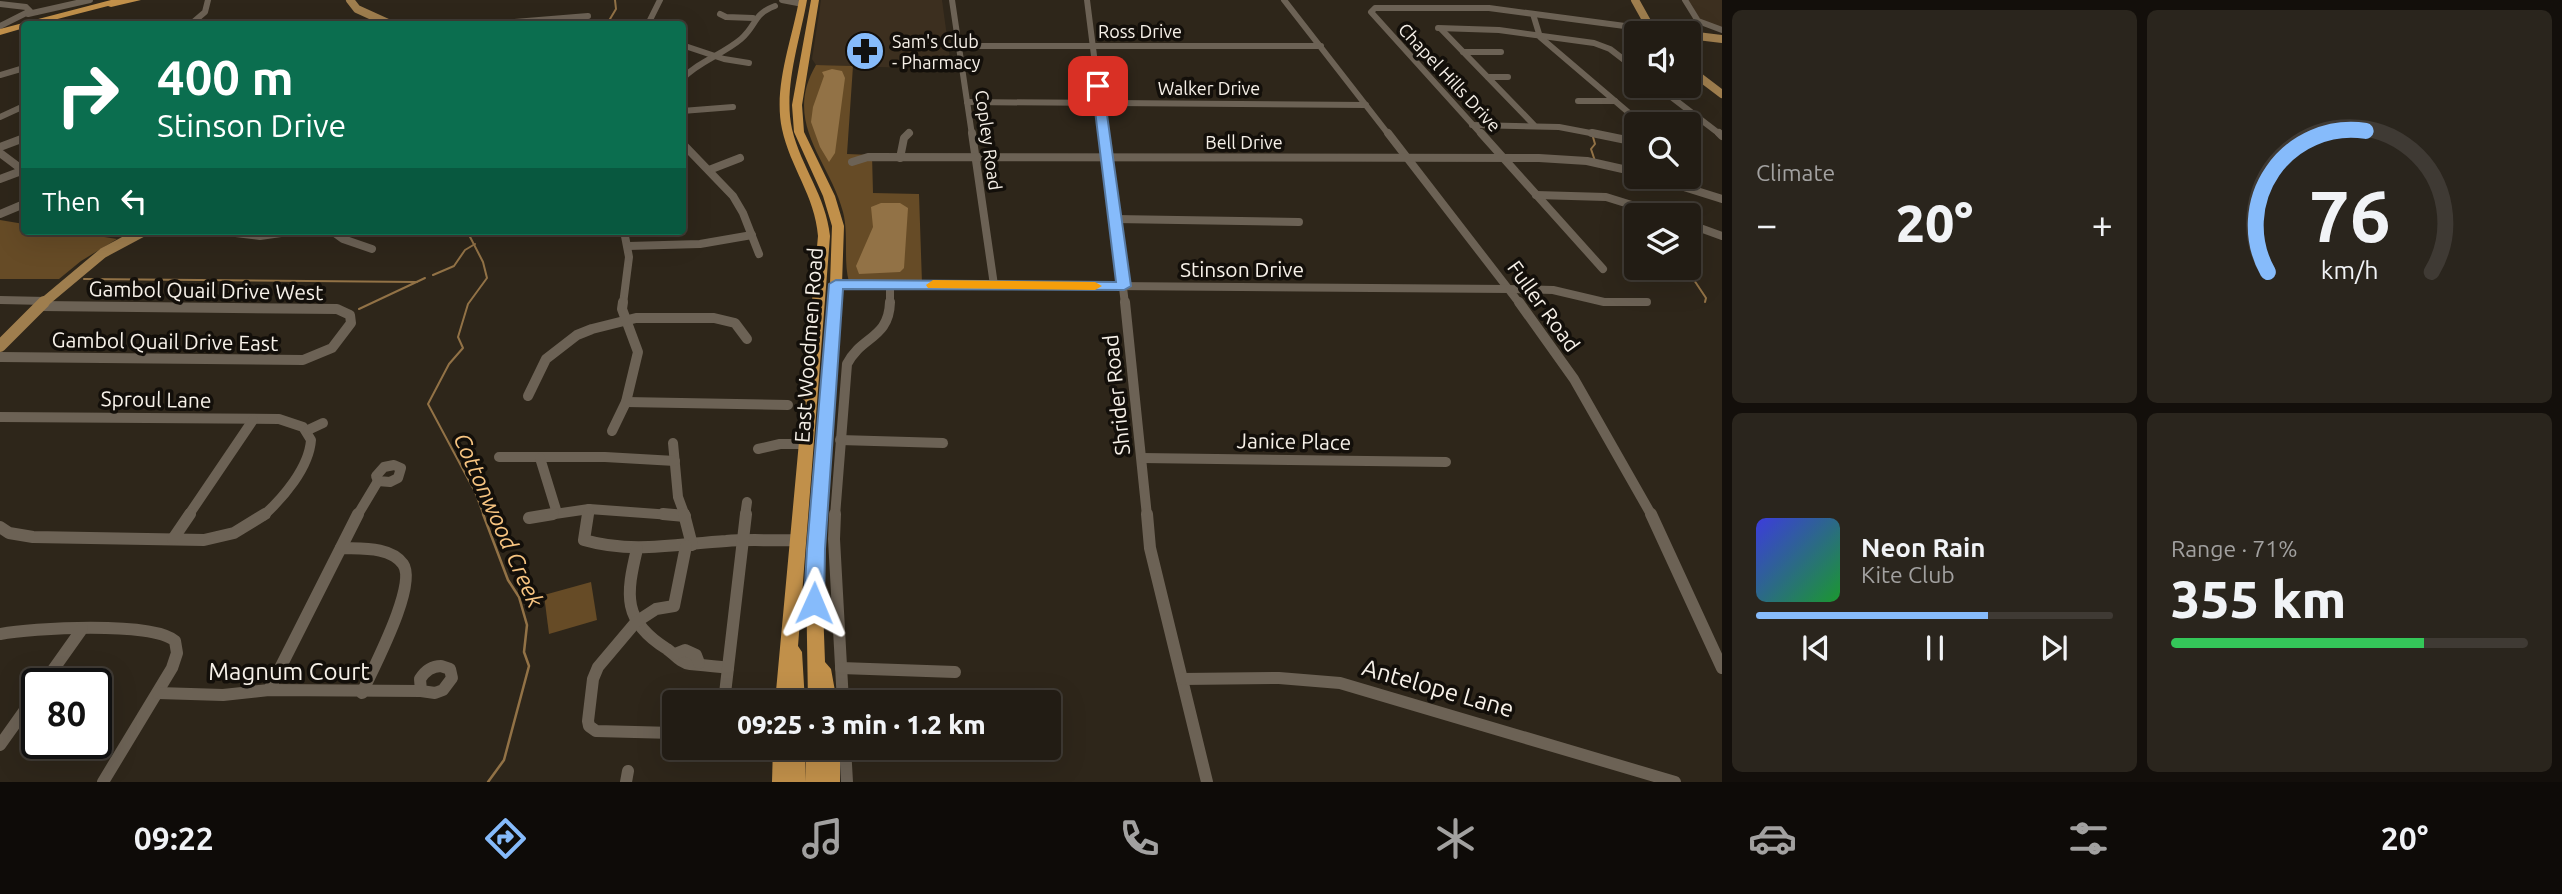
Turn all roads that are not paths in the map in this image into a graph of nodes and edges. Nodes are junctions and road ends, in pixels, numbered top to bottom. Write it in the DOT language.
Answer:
graph roads {
  1 [pos="90,0"];
  2 [pos="120,0"];
  3 [pos="137,0"];
  4 [pos="208,0"];
  5 [pos="350,0"];
  6 [pos="660,0"];
  7 [pos="782,0"];
  8 [pos="815,0"];
  9 [pos="951,0"];
  10 [pos="1087,0"];
  11 [pos="1284,0"];
  12 [pos="1635,0"];
  13 [pos="1644,0"];
  14 [pos="1685,0"];
  15 [pos="803,2"];
  16 [pos="106,3"];
  17 [pos="0,4"];
  18 [pos="775,6"];
  19 [pos="28,13"];
  20 [pos="720,13"];
  21 [pos="1533,14"];
  22 [pos="587,16"];
  23 [pos="753,18"];
  24 [pos="44,21"];
  25 [pos="45,21"];
  26 [pos="194,21"];
  27 [pos="383,21"];
  28 [pos="527,21"];
  29 [pos="650,21"];
  30 [pos="1647,21"];
  31 [pos="1655,21"];
  32 [pos="0,26"];
  33 [pos="1624,26"];
  34 [pos="21,28"];
  35 [pos="21,29"];
  36 [pos="1722,30"];
  37 [pos="0,34"];
  38 [pos="1539,35"];
  39 [pos="1701,36"];
  40 [pos="1722,39"];
  41 [pos="1093,44"];
  42 [pos="686,46"];
  43 [pos="1321,46"];
  44 [pos="958,47"];
  45 [pos="1463,52"];
  46 [pos="1500,52"];
  47 [pos="712,54"];
  48 [pos="1624,60"];
  49 [pos="749,63"];
  50 [pos="21,69"];
  51 [pos="0,75"];
  52 [pos="686,75"];
  53 [pos="1488,77"];
  54 [pos="1508,77"];
  55 [pos="1701,78"];
  56 [pos="1722,94"];
  57 [pos="1673,98"];
  58 [pos="1578,101"];
  59 [pos="1615,101"];
  60 [pos="967,102"];
  61 [pos="1100,103"];
  62 [pos="1366,104"];
  63 [pos="21,107"];
  64 [pos="733,107"];
  65 [pos="686,111"];
  66 [pos="1628,112"];
  67 [pos="0,117"];
  68 [pos="1472,125"];
  69 [pos="1534,125"];
  70 [pos="909,133"];
  71 [pos="1722,136"];
  72 [pos="21,139"];
  73 [pos="1624,139"];
  74 [pos="0,147"];
  75 [pos="686,147"];
  76 [pos="0,153"];
  77 [pos="1406,157"];
  78 [pos="740,158"];
  79 [pos="900,158"];
  80 [pos="975,158"];
  81 [pos="1502,158"];
  82 [pos="1107,159"];
  83 [pos="852,162"];
  84 [pos="21,168"];
  85 [pos="1624,169"];
  86 [pos="709,170"];
  87 [pos="21,171"];
  88 [pos="0,179"];
  89 [pos="1690,189"];
  90 [pos="1536,195"];
  91 [pos="1722,199"];
  92 [pos="21,205"];
  93 [pos="1624,205"];
  94 [pos="822,212"];
  95 [pos="0,214"];
  96 [pos="1115,219"];
  97 [pos="1299,222"];
  98 [pos="1701,228"];
  99 [pos="137,235"];
  100 [pos="338,235"];
  101 [pos="625,235"];
  102 [pos="752,235"];
  103 [pos="1722,236"];
  104 [pos="628,246"];
  105 [pos="372,249"];
  106 [pos="758,254"];
  107 [pos="1604,269"];
  108 [pos="836,284"];
  109 [pos="890,285"];
  110 [pos="994,285"];
  111 [pos="1124,286"];
  112 [pos="1509,289"];
  113 [pos="0,300"];
  114 [pos="1647,302"];
  115 [pos="43,303"];
  116 [pos="626,320"];
  117 [pos="346,334"];
  118 [pos="747,339"];
  119 [pos="0,348"];
  120 [pos="829,386"];
  121 [pos="528,396"];
  122 [pos="811,396"];
  123 [pos="626,402"];
  124 [pos="788,405"];
  125 [pos="0,417"];
  126 [pos="253,420"];
  127 [pos="323,423"];
  128 [pos="308,430"];
  129 [pos="612,431"];
  130 [pos="840,440"];
  131 [pos="673,443"];
  132 [pos="943,443"];
  133 [pos="807,444"];
  134 [pos="758,449"];
  135 [pos="499,457"];
  136 [pos="540,458"];
  137 [pos="1142,458"];
  138 [pos="675,461"];
  139 [pos="1446,462"];
  140 [pos="378,481"];
  141 [pos="747,502"];
  142 [pos="589,509"];
  143 [pos="557,513"];
  144 [pos="685,516"];
  145 [pos="529,518"];
  146 [pos="0,527"];
  147 [pos="249,527"];
  148 [pos="257,537"];
  149 [pos="173,539"];
  150 [pos="797,540"];
  151 [pos="743,541"];
  152 [pos="689,545"];
  153 [pos="341,548"];
  154 [pos="638,549"];
  155 [pos="636,622"];
  156 [pos="82,629"];
  157 [pos="0,634"];
  158 [pos="788,637"];
  159 [pos="816,650"];
  160 [pos="54,668"];
  161 [pos="728,668"];
  162 [pos="841,668"];
  163 [pos="1722,668"];
  164 [pos="955,672"];
  165 [pos="1182,679"];
  166 [pos="269,690"];
  167 [pos="725,690"];
  168 [pos="785,690"];
  169 [pos="796,690"];
  170 [pos="809,690"];
  171 [pos="817,690"];
  172 [pos="826,690"];
  173 [pos="842,690"];
  174 [pos="421,691"];
  175 [pos="158,693"];
  176 [pos="362,693"];
  177 [pos="21,715"];
  178 [pos="662,733"];
  179 [pos="0,745"];
  180 [pos="783,760"];
  181 [pos="795,760"];
  182 [pos="816,760"];
  183 [pos="830,760"];
  184 [pos="846,760"];
  185 [pos="103,782"];
  186 [pos="782,782"];
  187 [pos="795,782"];
  188 [pos="815,782"];
  189 [pos="830,782"];
  190 [pos="847,782"];
  191 [pos="1207,782"];
  192 [pos="1675,782"];
  1 -- 19 [label="street"];
  2 -- 16 [label="highway"];
  3 -- 16 [label="highway"];
  4 -- 26 [label="street"];
  5 -- 27 [label="main road"];
  6 -- 29 [label="street"];
  7 -- 15 [label="street"];
  8 -- 108 [label="highway, East Woodmen Road"];
  9 -- 44 [label="street, Copley Road"];
  10 -- 41 [label="street, Shrider Road"];
  11 -- 43 [label="street, Fuller Road"];
  12 -- 30 [label="main road"];
  13 -- 31 [label="main road"];
  14 -- 36 [label="street"];
  15 -- 94 [label="highway, East Woodmen Road"];
  16 -- 24 [label="highway"];
  16 -- 25 [label="highway"];
  17 -- 19 [label="street"];
  18 -- 23 [label="street"];
  19 -- 32 [label="street"];
  20 -- 23 [label="street"];
  21 -- 33 [label="street, Chapel Hills Drive"];
  21 -- 38 [label="street"];
  21 -- 68 [label="street, Chapel Hills Drive"];
  22 -- 28 [label="street"];
  23 -- 47 [label="street"];
  34 -- 37 [label="highway"];
  35 -- 37 [label="highway"];
  38 -- 45 [label="street"];
  38 -- 48 [label="street"];
  38 -- 59 [label="street"];
  39 -- 40 [label="main road"];
  41 -- 43 [label="street, Ross Drive"];
  41 -- 44 [label="street, Ross Drive"];
  41 -- 61 [label="street, Shrider Road"];
  42 -- 47 [label="street"];
  43 -- 62 [label="street, Fuller Road"];
  44 -- 60 [label="street, Copley Road"];
  45 -- 46 [label="street"];
  45 -- 53 [label="street"];
  47 -- 49 [label="street"];
  47 -- 52 [label="street"];
  50 -- 51 [label="street"];
  53 -- 54 [label="street"];
  53 -- 69 [label="street"];
  55 -- 56 [label="main road"];
  57 -- 71 [label="street"];
  58 -- 59 [label="street"];
  59 -- 66 [label="street"];
  60 -- 61 [label="street, Walker Drive"];
  60 -- 80 [label="street, Copley Road"];
  61 -- 62 [label="street, Walker Drive"];
  61 -- 82 [label="street, Shrider Road"];
  62 -- 77 [label="street, Fuller Road"];
  63 -- 67 [label="street"];
  64 -- 65 [label="street"];
  68 -- 69 [label="street"];
  68 -- 81 [label="street, Chapel Hills Drive"];
  69 -- 73 [label="street"];
  70 -- 79 [label="street"];
  72 -- 74 [label="street"];
  75 -- 86 [label="street"];
  76 -- 84 [label="street"];
  77 -- 81 [label="street, Bell Drive"];
  77 -- 82 [label="street, Bell Drive"];
  77 -- 112 [label="street, Fuller Road"];
  78 -- 86 [label="street"];
  79 -- 80 [label="street, Bell Drive"];
  79 -- 83 [label="street, Bell Drive"];
  80 -- 82 [label="street, Bell Drive"];
  80 -- 110 [label="street, Copley Road"];
  81 -- 85 [label="street, Bell Drive"];
  81 -- 90 [label="street, Chapel Hills Drive"];
  82 -- 96 [label="street, Shrider Road"];
  86 -- 102 [label="street"];
  87 -- 88 [label="street"];
  89 -- 91 [label="street"];
  90 -- 93 [label="street"];
  90 -- 107 [label="street, Chapel Hills Drive"];
  92 -- 95 [label="street"];
  94 -- 108 [label="highway"];
  94 -- 122 [label="highway, East Woodmen Road"];
  96 -- 97 [label="street"];
  96 -- 111 [label="street, Shrider Road"];
  98 -- 103 [label="street"];
  99 -- 115 [label="main road"];
  100 -- 105 [label="street"];
  101 -- 104 [label="street"];
  102 -- 104 [label="street"];
  102 -- 106 [label="street"];
  104 -- 116 [label="street"];
  108 -- 109 [label="street, Stinson Drive"];
  108 -- 120 [label="highway, East Woodmen Road"];
  108 -- 122 [label="highway"];
  109 -- 110 [label="street, Stinson Drive"];
  109 -- 130 [label="street"];
  110 -- 111 [label="street, Stinson Drive"];
  111 -- 112 [label="street, Stinson Drive"];
  111 -- 137 [label="street, Shrider Road"];
  112 -- 114 [label="street, Stinson Drive"];
  112 -- 163 [label="street, Fuller Road"];
  113 -- 115 [label="street"];
  115 -- 117 [label="street, Gambol Quail Drive West"];
  115 -- 119 [label="main road"];
  116 -- 118 [label="street"];
  116 -- 121 [label="street"];
  116 -- 123 [label="street"];
  117 -- 119 [label="street, Gambol Quail Drive East"];
  120 -- 150 [label="highway"];
  120 -- 159 [label="highway, East Woodmen Road"];
  122 -- 133 [label="highway, East Woodmen Road"];
  123 -- 124 [label="street"];
  123 -- 129 [label="street"];
  125 -- 126 [label="street, Sproul Lane"];
  126 -- 128 [label="street, Sproul Lane"];
  126 -- 149 [label="street"];
  127 -- 128 [label="street"];
  128 -- 147 [label="street"];
  130 -- 132 [label="street"];
  130 -- 162 [label="street"];
  131 -- 138 [label="street"];
  133 -- 134 [label="street"];
  133 -- 150 [label="highway, East Woodmen Road"];
  135 -- 136 [label="street"];
  136 -- 138 [label="street"];
  136 -- 143 [label="street"];
  137 -- 139 [label="street, Janice Place"];
  137 -- 165 [label="street, Shrider Road"];
  138 -- 144 [label="street"];
  140 -- 153 [label="street"];
  141 -- 151 [label="street"];
  142 -- 143 [label="street"];
  142 -- 144 [label="street"];
  142 -- 154 [label="street"];
  143 -- 145 [label="street"];
  144 -- 152 [label="street"];
  146 -- 149 [label="street"];
  147 -- 148 [label="street"];
  147 -- 149 [label="street"];
  150 -- 151 [label="street"];
  150 -- 158 [label="highway"];
  150 -- 170 [label="highway"];
  151 -- 152 [label="street"];
  151 -- 161 [label="street"];
  152 -- 154 [label="street"];
  152 -- 155 [label="street"];
  153 -- 166 [label="street"];
  153 -- 176 [label="street"];
  154 -- 155 [label="street"];
  155 -- 161 [label="street"];
  155 -- 178 [label="street"];
  156 -- 157 [label="street"];
  156 -- 160 [label="street"];
  156 -- 175 [label="street"];
  158 -- 168 [label="highway"];
  158 -- 169 [label="highway"];
  159 -- 171 [label="highway, East Woodmen Road"];
  159 -- 172 [label="highway"];
  161 -- 167 [label="street"];
  162 -- 164 [label="street"];
  162 -- 173 [label="street"];
  165 -- 191 [label="street, Shrider Road"];
  165 -- 192 [label="street, Antelope Lane"];
  166 -- 175 [label="street, Magnum Court"];
  166 -- 176 [label="street, Magnum Court"];
  174 -- 176 [label="street, Magnum Court"];
  175 -- 185 [label="street"];
  177 -- 179 [label="street"];
  180 -- 186 [label="highway"];
  181 -- 187 [label="highway"];
  182 -- 188 [label="highway"];
  183 -- 189 [label="highway"];
  184 -- 190 [label="street"];
}
